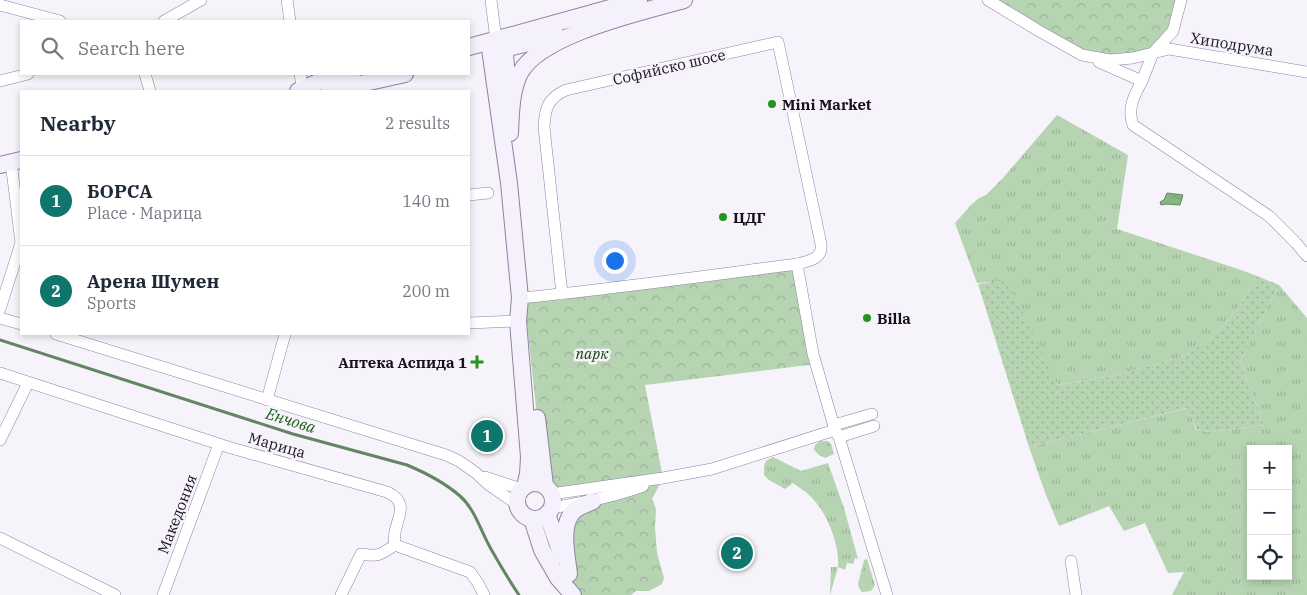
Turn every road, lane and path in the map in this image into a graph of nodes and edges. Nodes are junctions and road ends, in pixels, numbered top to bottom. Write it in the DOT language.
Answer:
graph roads {
  1 [pos="202,0"];
  2 [pos="287,0"];
  3 [pos="491,0"];
  4 [pos="639,0"];
  5 [pos="684,0"];
  6 [pos="989,0"];
  7 [pos="1181,0"];
  8 [pos="0,4"];
  9 [pos="56,20"];
  10 [pos="166,20"];
  11 [pos="290,20"];
  12 [pos="586,28"];
  13 [pos="1173,31"];
  14 [pos="497,44"];
  15 [pos="470,47"];
  16 [pos="1187,52"];
  17 [pos="1153,53"];
  18 [pos="1082,55"];
  19 [pos="470,58"];
  20 [pos="1307,72"];
  21 [pos="24,75"];
  22 [pos="146,75"];
  23 [pos="348,75"];
  24 [pos="400,75"];
  25 [pos="0,81"];
  26 [pos="1142,81"];
  27 [pos="301,86"];
  28 [pos="150,90"];
  29 [pos="333,90"];
  30 [pos="510,133"];
  31 [pos="11,162"];
  32 [pos="510,184"];
  33 [pos="488,193"];
  34 [pos="470,195"];
  35 [pos="20,238"];
  36 [pos="20,249"];
  37 [pos="1307,256"];
  38 [pos="798,264"];
  39 [pos="562,294"];
  40 [pos="520,298"];
  41 [pos="0,309"];
  42 [pos="0,318"];
  43 [pos="518,321"];
  44 [pos="470,323"];
  45 [pos="20,324"];
  46 [pos="59,335"];
  47 [pos="285,335"];
  48 [pos="0,373"];
  49 [pos="28,383"];
  50 [pos="267,400"];
  51 [pos="872,414"];
  52 [pos="874,426"];
  53 [pos="836,431"];
  54 [pos="0,440"];
  55 [pos="219,444"];
  56 [pos="663,478"];
  57 [pos="521,493"];
  58 [pos="593,501"];
  59 [pos="545,504"];
  60 [pos="0,538"];
  61 [pos="395,545"];
  62 [pos="1071,561"];
  63 [pos="568,574"];
  64 [pos="115,595"];
  65 [pos="163,595"];
  66 [pos="341,595"];
  67 [pos="484,595"];
  68 [pos="573,595"];
  69 [pos="577,595"];
  70 [pos="887,595"];
  71 [pos="1076,595"];
  1 -- 10 [label="street"];
  2 -- 11 [label="street"];
  3 -- 14 [label="street"];
  4 -- 14 [label="main road"];
  5 -- 12 [label="main road"];
  6 -- 18 [label="street"];
  7 -- 13 [label="street"];
  8 -- 9 [label="street"];
  12 -- 14 [label="main road"];
  12 -- 30 [label="main road"];
  13 -- 16 [label="street"];
  13 -- 17 [label="street"];
  14 -- 15 [label="main road"];
  14 -- 19 [label="main road"];
  14 -- 30 [label="main road"];
  14 -- 32 [label="main road"];
  16 -- 17 [label="street, Хиподрума"];
  16 -- 20 [label="street, Хиподрума"];
  17 -- 18 [label="street, Хиподрума"];
  17 -- 26 [label="street"];
  18 -- 26 [label="street"];
  21 -- 25 [label="street"];
  22 -- 28 [label="street"];
  23 -- 27 [label="main road"];
  24 -- 29 [label="main road"];
  26 -- 37 [label="street"];
  30 -- 32 [label="main road"];
  31 -- 35 [label="street"];
  32 -- 40 [label="main road"];
  33 -- 34 [label="street"];
  36 -- 41 [label="street"];
  38 -- 39 [label="street"];
  38 -- 39 [label="street, Софийско шосе"];
  38 -- 53 [label="street"];
  39 -- 40 [label="street"];
  40 -- 43 [label="main road"];
  40 -- 59 [label="main road"];
  42 -- 45 [label="street"];
  43 -- 44 [label="street"];
  43 -- 57 [label="main road"];
  46 -- 50 [label="street"];
  47 -- 50 [label="street"];
  48 -- 49 [label="street, Марица"];
  49 -- 54 [label="street"];
  49 -- 55 [label="street, Марица"];
  50 -- 57 [label="street"];
  51 -- 53 [label="street"];
  52 -- 53 [label="street"];
  53 -- 56 [label="street"];
  53 -- 70 [label="street"];
  55 -- 61 [label="street, Марица"];
  55 -- 65 [label="street, Македония"];
  56 -- 58 [label="street"];
  56 -- 59 [label="street"];
  57 -- 59 [label="main road"];
  57 -- 59 [label="main road"];
  58 -- 59 [label="street"];
  58 -- 63 [label="main road"];
  59 -- 63 [label="main road"];
  59 -- 68 [label="main road"];
  60 -- 64 [label="street"];
  61 -- 66 [label="street"];
  61 -- 67 [label="street"];
  62 -- 71 [label="street"];
  63 -- 69 [label="main road"];
}
